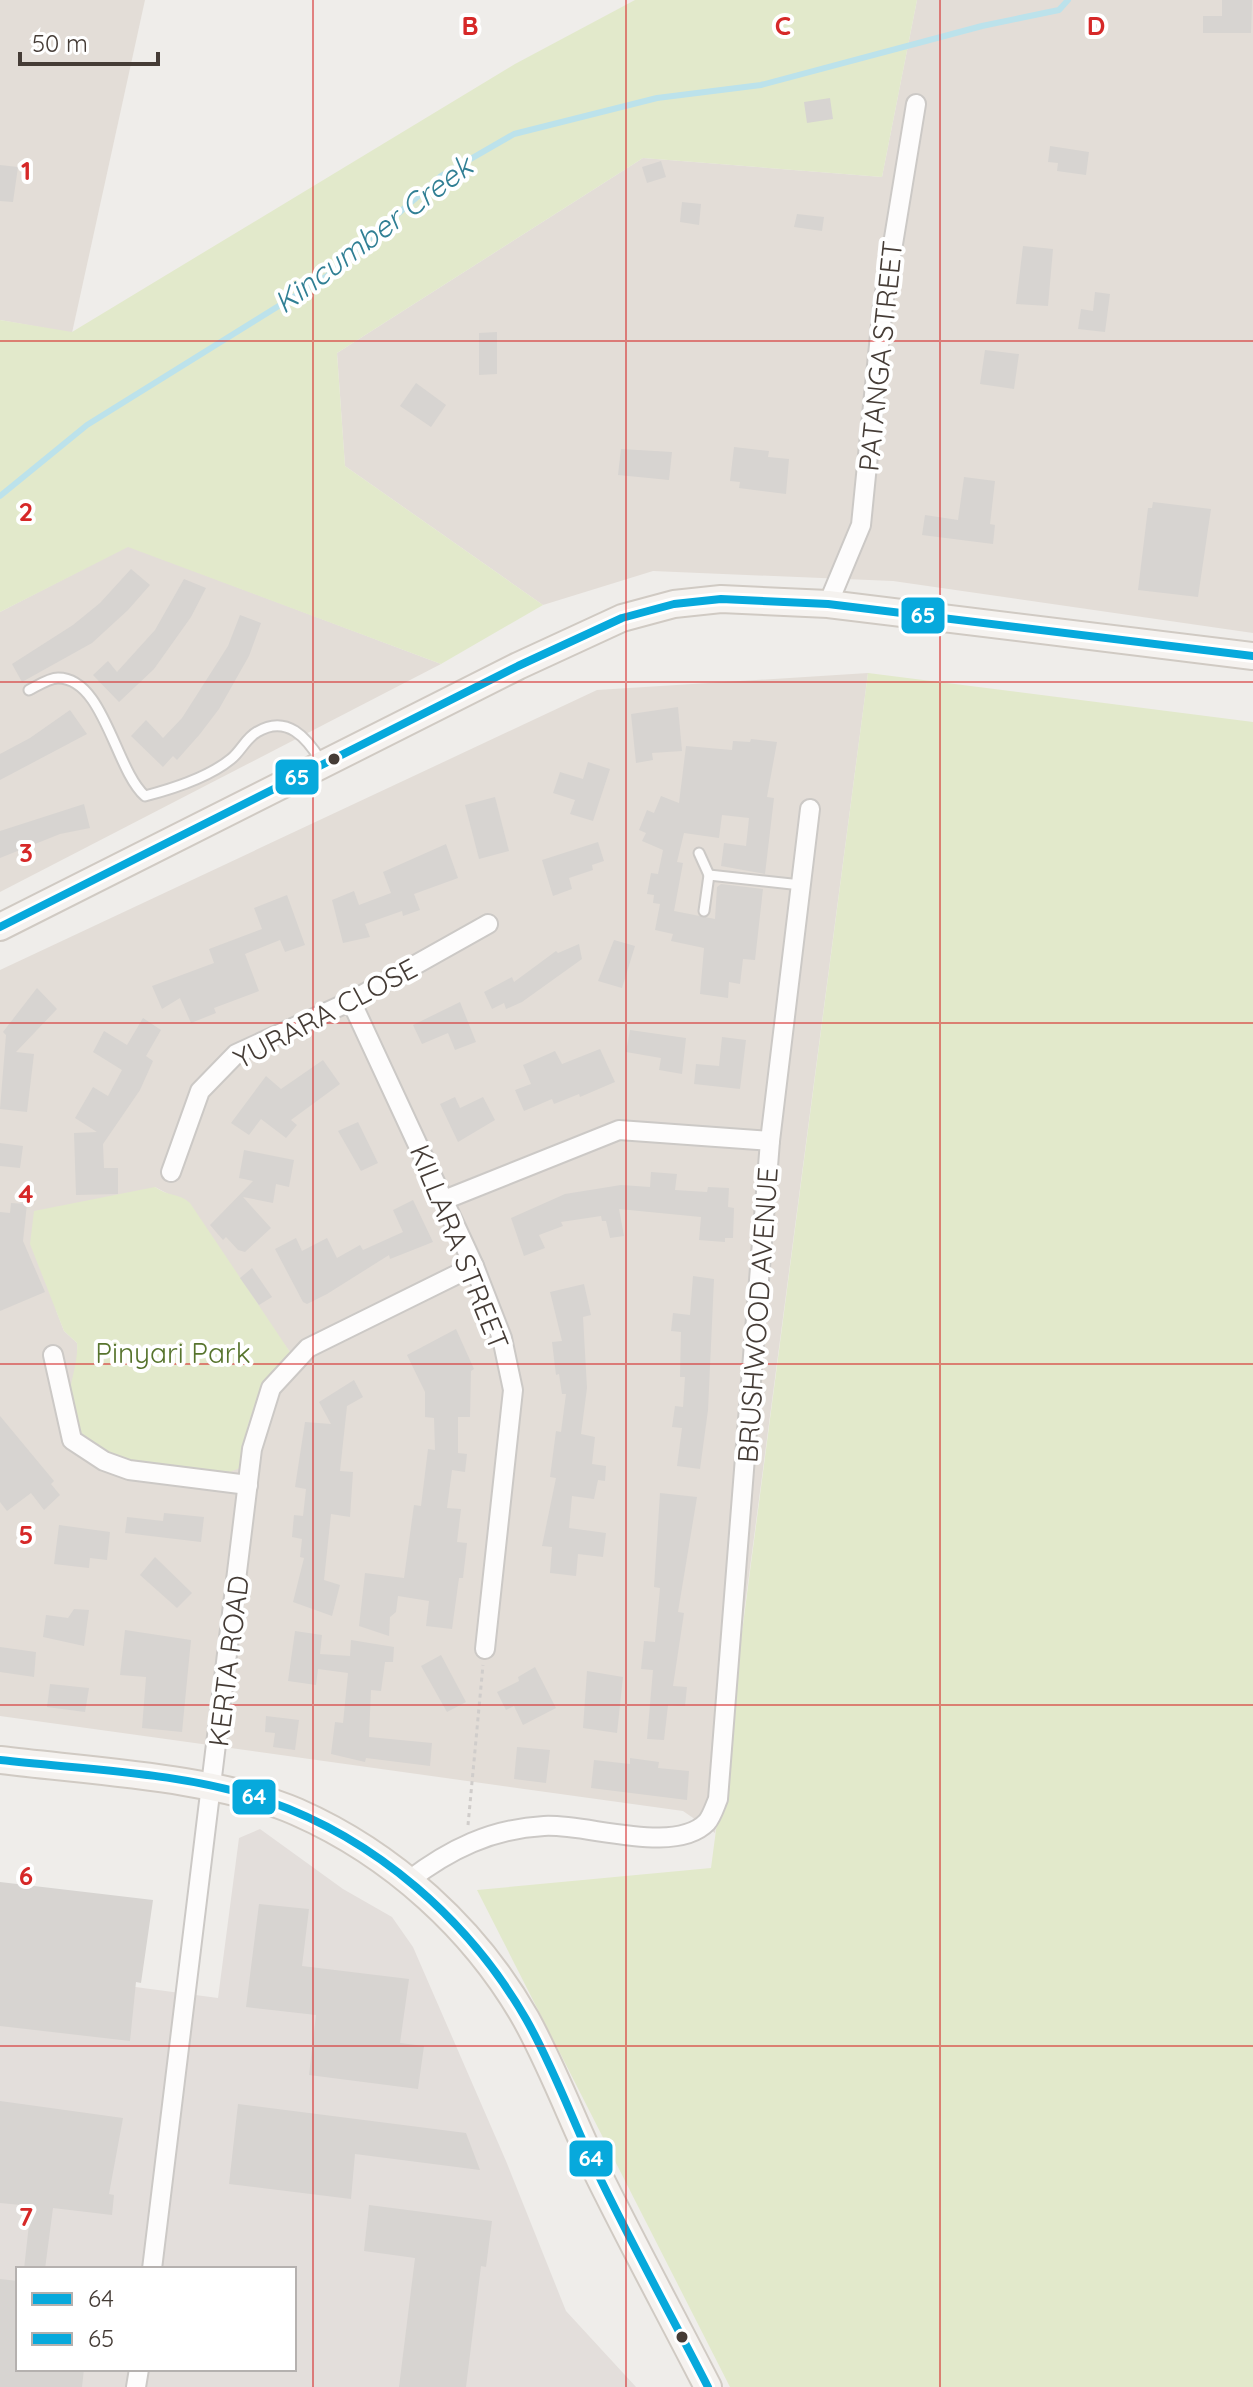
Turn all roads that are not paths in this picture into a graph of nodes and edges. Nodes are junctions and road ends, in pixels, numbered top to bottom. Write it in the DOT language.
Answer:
graph roads {
  1 [pos="916,104"];
  2 [pos="828,604"];
  3 [pos="1253,656"];
  4 [pos="29,690"];
  5 [pos="323,764"];
  6 [pos="810,809"];
  7 [pos="699,853"];
  8 [pos="709,875"];
  9 [pos="801,885"];
  10 [pos="704,911"];
  11 [pos="488,924"];
  12 [pos="0,927"];
  13 [pos="351,1001"];
  14 [pos="770,1141"];
  15 [pos="171,1172"];
  16 [pos="444,1200"];
  17 [pos="474,1266"];
  18 [pos="53,1355"];
  19 [pos="248,1485"];
  20 [pos="485,1649"];
  21 [pos="0,1760"];
  22 [pos="213,1788"];
  23 [pos="408,1881"];
  24 [pos="152,2267"];
  25 [pos="708,2387"];
  1 -- 2 [label="street, PATANGA STREET"];
  2 -- 3 [label="main road"];
  2 -- 5 [label="main road"];
  4 -- 5 [label="lane"];
  5 -- 12 [label="main road"];
  6 -- 9 [label="street, BRUSHWOOD AVENUE"];
  7 -- 8 [label="lane"];
  8 -- 9 [label="lane"];
  8 -- 10 [label="lane"];
  9 -- 14 [label="street, BRUSHWOOD AVENUE"];
  11 -- 13 [label="street, YURARA CLOSE"];
  13 -- 15 [label="street, YURARA CLOSE"];
  13 -- 16 [label="street, KILLARA STREET"];
  14 -- 16 [label="street"];
  14 -- 23 [label="street, BRUSHWOOD AVENUE"];
  16 -- 17 [label="street, KILLARA STREET"];
  17 -- 19 [label="street, KERTA ROAD"];
  17 -- 20 [label="street, KILLARA STREET"];
  18 -- 19 [label="street"];
  19 -- 22 [label="street, KERTA ROAD"];
  21 -- 22 [label="main road"];
  22 -- 23 [label="main road"];
  22 -- 24 [label="street, KERTA ROAD"];
  23 -- 25 [label="main road"];
}
